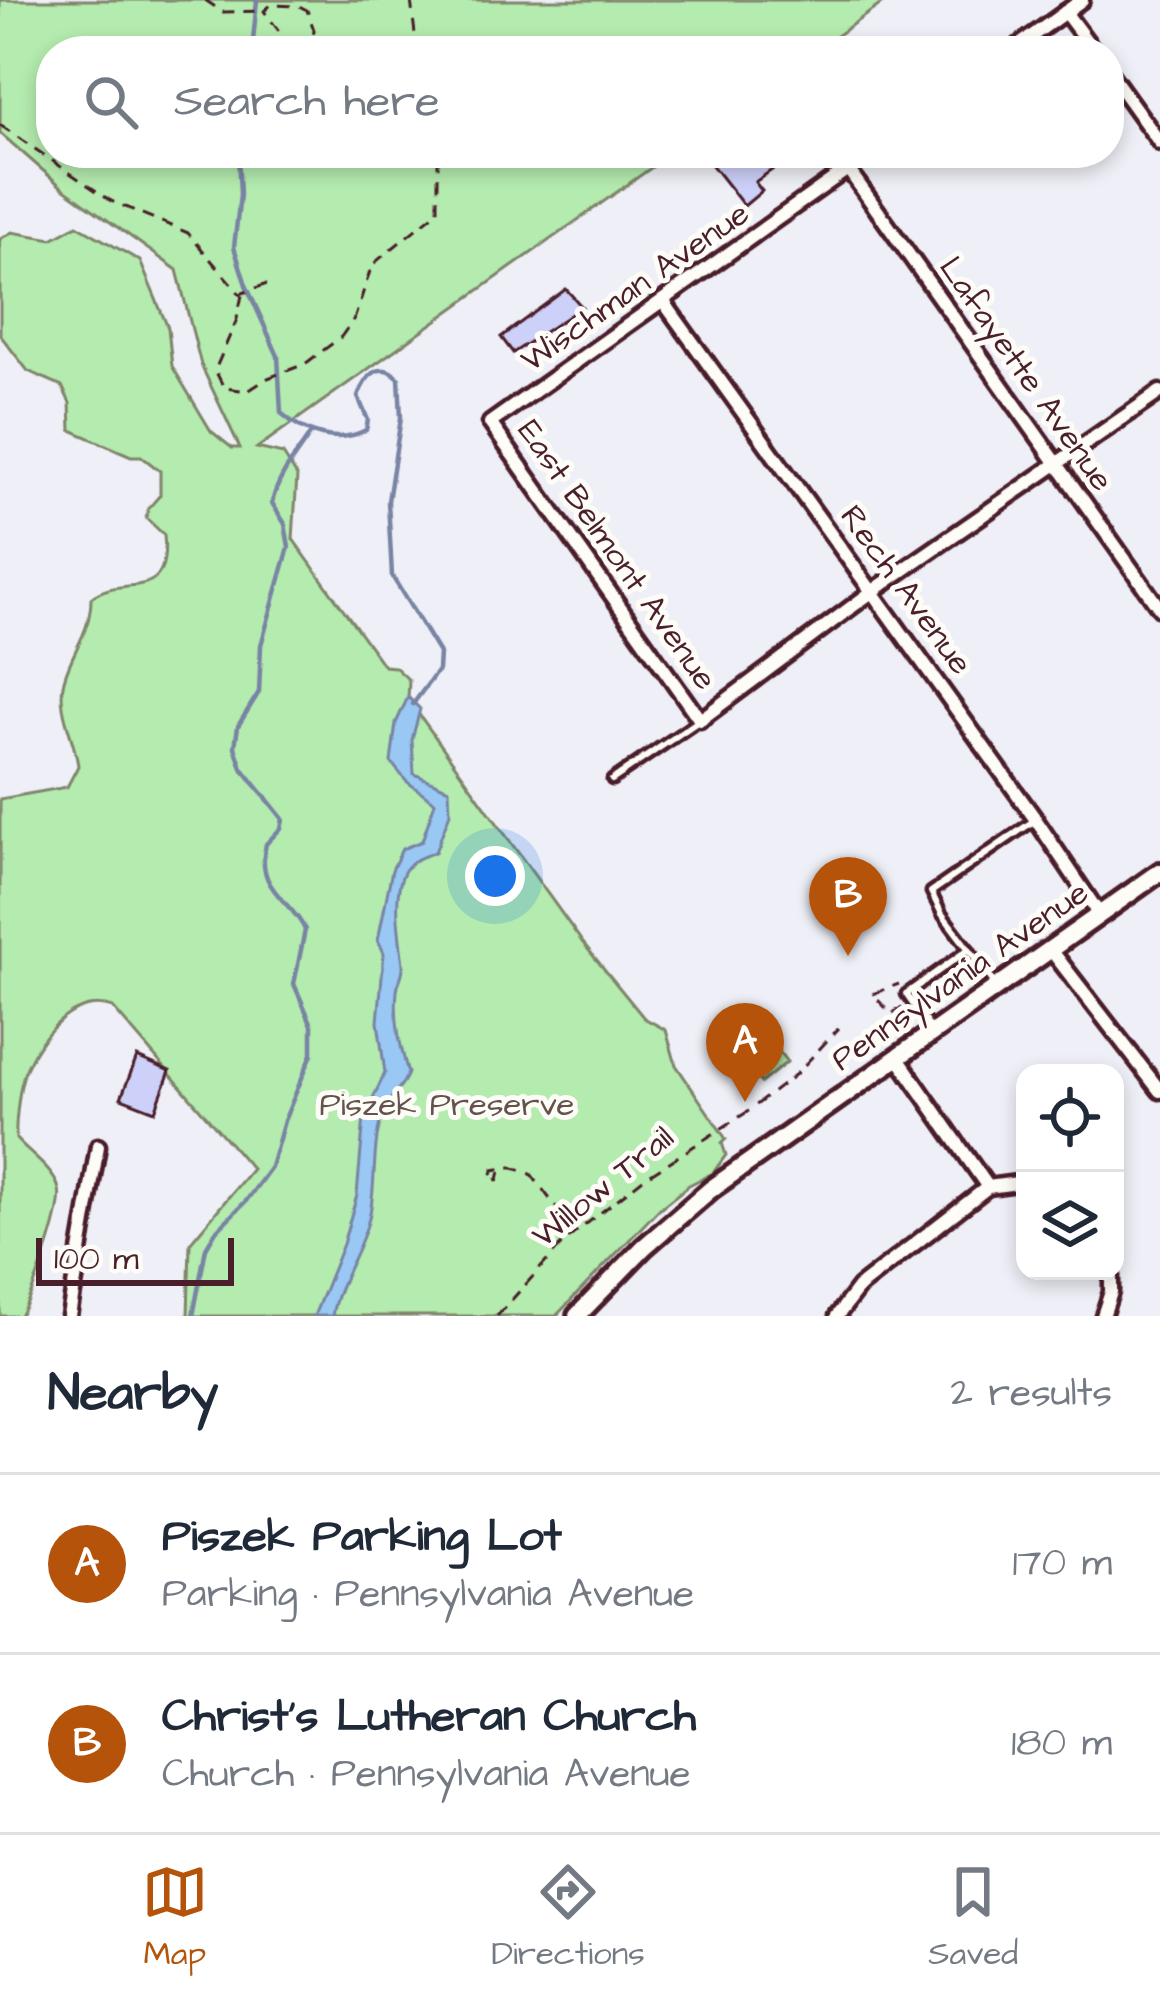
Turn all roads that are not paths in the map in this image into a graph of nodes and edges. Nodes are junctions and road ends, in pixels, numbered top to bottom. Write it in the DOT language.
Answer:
graph roads {
  1 [pos="1082,0"];
  2 [pos="1065,12"];
  3 [pos="1032,36"];
  4 [pos="1083,36"];
  5 [pos="1124,93"];
  6 [pos="1160,143"];
  7 [pos="848,169"];
  8 [pos="663,301"];
  9 [pos="1160,392"];
  10 [pos="490,422"];
  11 [pos="1057,465"];
  12 [pos="873,591"];
  13 [pos="1160,609"];
  14 [pos="700,720"];
  15 [pos="612,780"];
  16 [pos="1036,820"];
  17 [pos="1160,872"];
  18 [pos="1100,915"];
  19 [pos="969,949"];
  20 [pos="1051,950"];
  21 [pos="998,986"];
  22 [pos="933,1032"];
  23 [pos="896,1058"];
  24 [pos="1160,1091"];
  25 [pos="98,1146"];
  26 [pos="1016,1183"];
  27 [pos="988,1187"];
  28 [pos="1111,1280"];
  29 [pos="582,1314"];
  30 [pos="69,1316"];
  31 [pos="837,1316"];
  32 [pos="1103,1316"];
  1 -- 2 [label="street"];
  2 -- 3 [label="street"];
  2 -- 4 [label="street"];
  5 -- 6 [label="street"];
  7 -- 8 [label="street, Wischman Avenue"];
  7 -- 11 [label="street, Lafayette Avenue"];
  8 -- 10 [label="street, Wischman Avenue"];
  8 -- 12 [label="street, Rech Avenue"];
  9 -- 11 [label="street"];
  10 -- 14 [label="street, East Belmont Avenue"];
  11 -- 12 [label="street"];
  11 -- 13 [label="street, Lafayette Avenue"];
  12 -- 14 [label="street"];
  12 -- 16 [label="street, Rech Avenue"];
  14 -- 15 [label="lane"];
  16 -- 18 [label="street, Rech Avenue"];
  16 -- 19 [label="lane"];
  17 -- 18 [label="main road, Pennsylvania Avenue"];
  18 -- 20 [label="main road, Pennsylvania Avenue"];
  19 -- 21 [label="lane"];
  19 -- 22 [label="lane"];
  20 -- 21 [label="main road, Pennsylvania Avenue"];
  20 -- 24 [label="street"];
  21 -- 22 [label="main road, Pennsylvania Avenue"];
  22 -- 23 [label="main road, Pennsylvania Avenue"];
  23 -- 27 [label="street"];
  23 -- 29 [label="main road, Pennsylvania Avenue"];
  25 -- 30 [label="street"];
  26 -- 27 [label="street"];
  27 -- 31 [label="street"];
  28 -- 32 [label="street"];
}
